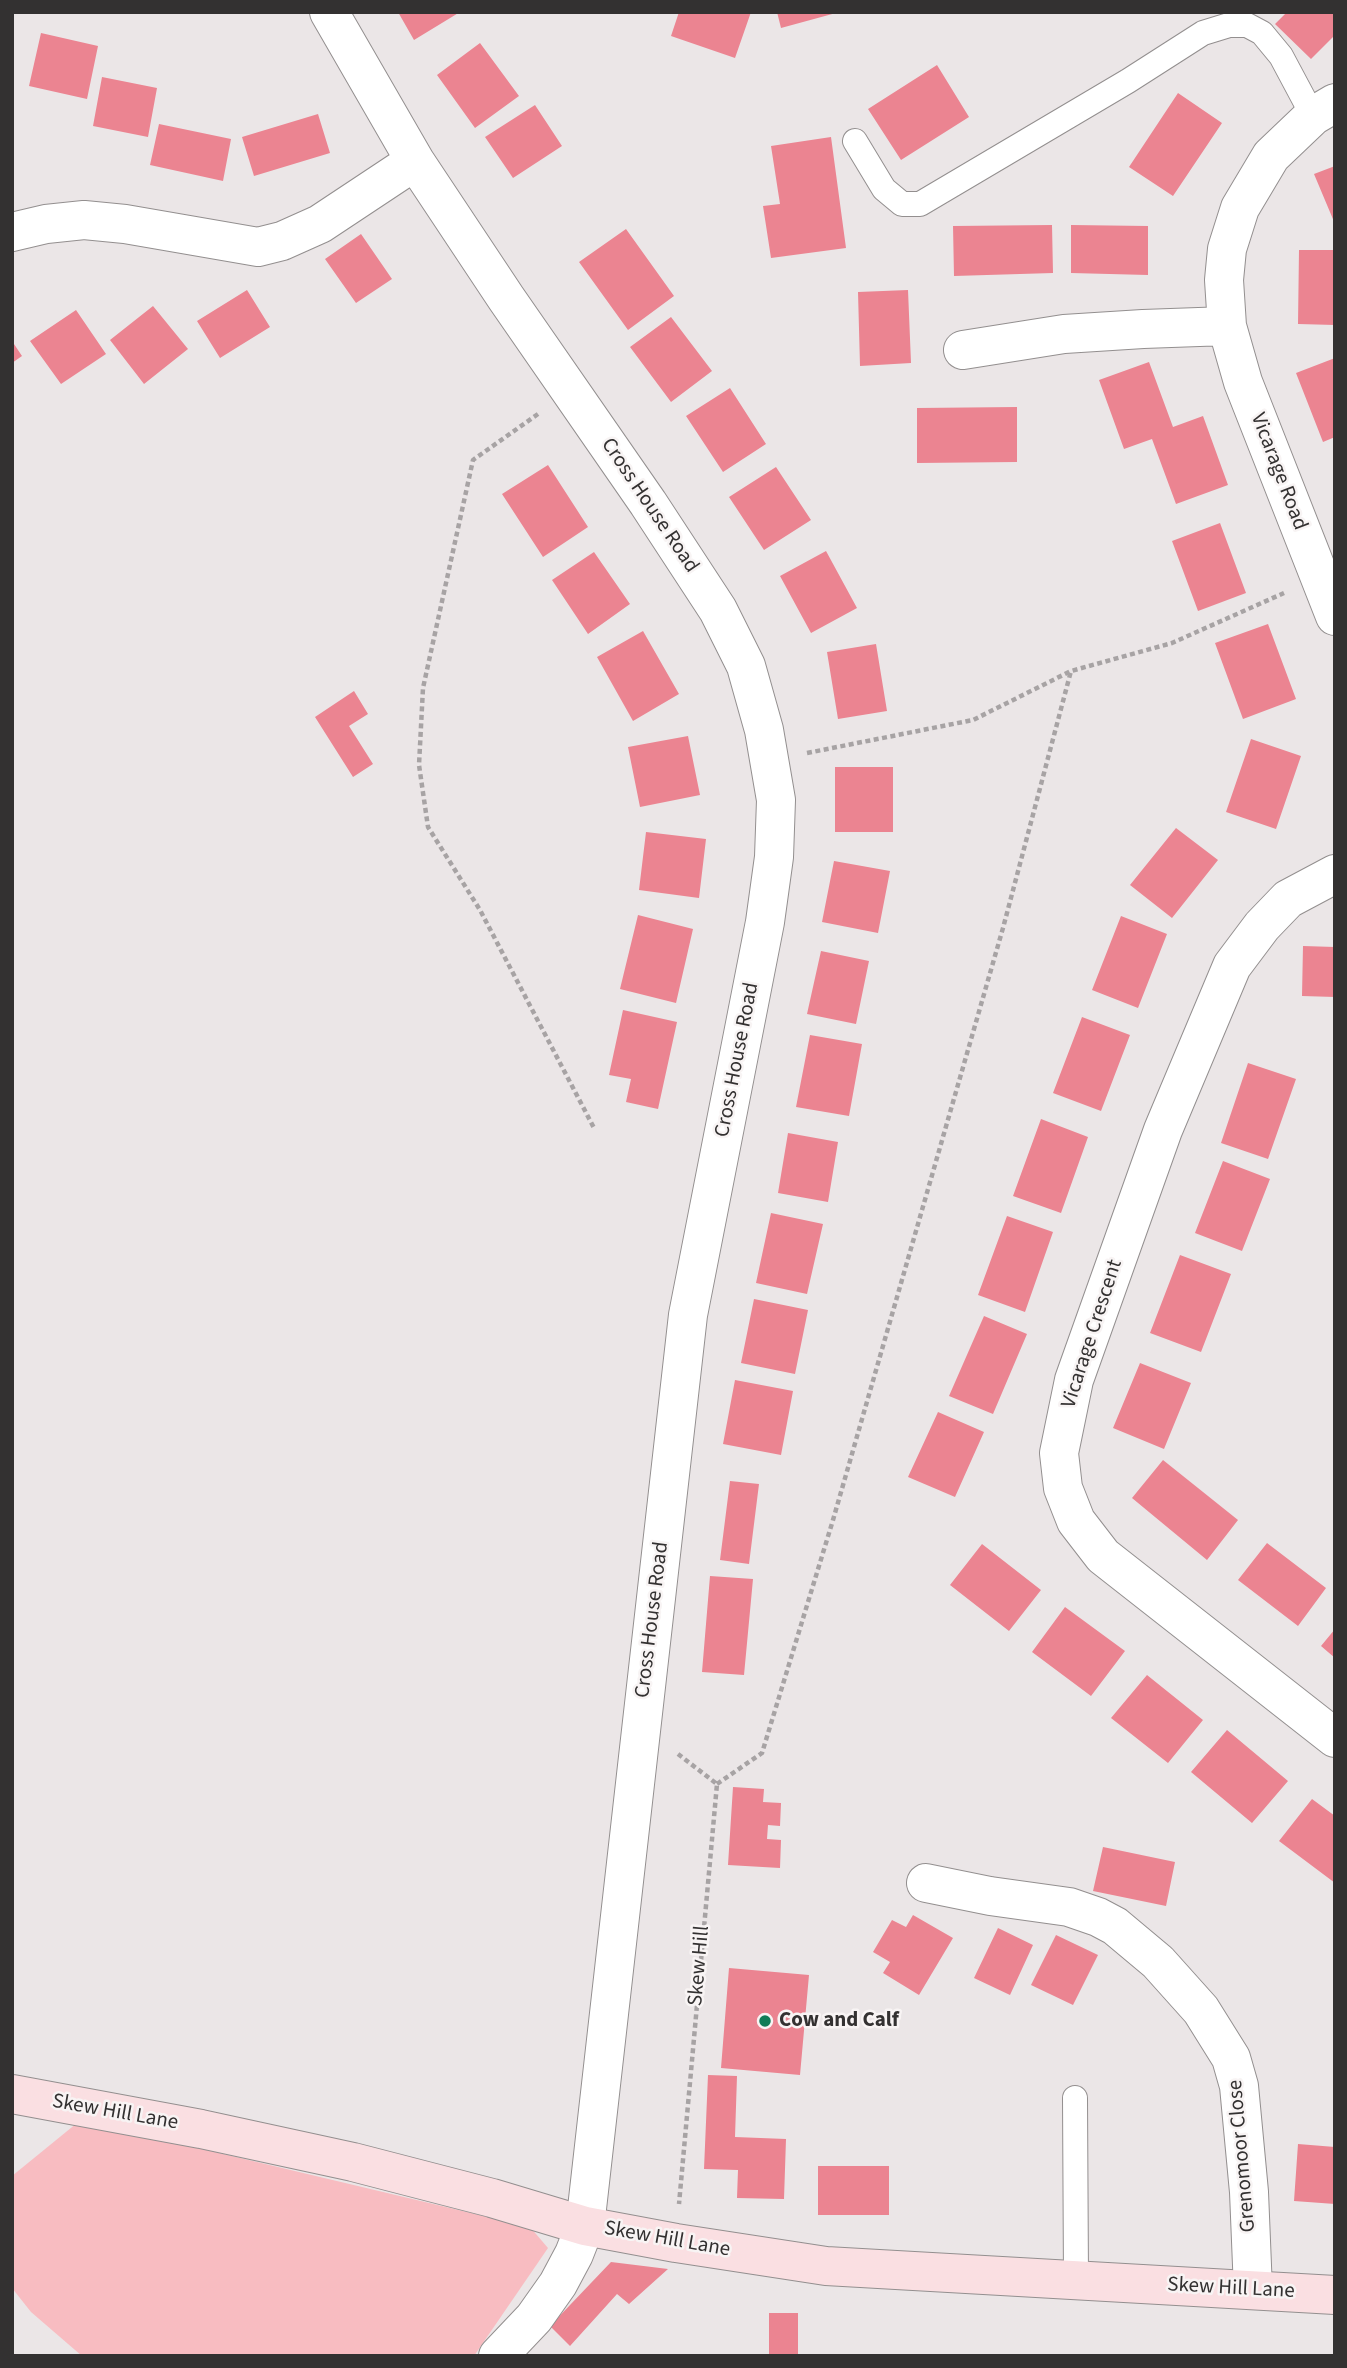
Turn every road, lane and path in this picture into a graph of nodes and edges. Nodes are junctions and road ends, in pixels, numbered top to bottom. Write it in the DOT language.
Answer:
graph roads {
  1 [pos="329,12"];
  2 [pos="1324,110"];
  3 [pos="855,141"];
  4 [pos="415,161"];
  5 [pos="12,232"];
  6 [pos="1227,326"];
  7 [pos="963,350"];
  8 [pos="570,391"];
  9 [pos="1320,577"];
  10 [pos="1335,616"];
  11 [pos="1070,671"];
  12 [pos="771,761"];
  13 [pos="1335,874"];
  14 [pos="594,1128"];
  15 [pos="640,1725"];
  16 [pos="1335,1738"];
  17 [pos="717,1784"];
  18 [pos="926,1883"];
  19 [pos="12,2094"];
  20 [pos="1075,2098"];
  21 [pos="585,2226"];
  22 [pos="676,2244"];
  23 [pos="1076,2280"];
  24 [pos="1253,2290"];
  25 [pos="1335,2295"];
  26 [pos="498,2356"];
  1 -- 4 [label="street, Cross House Road"];
  2 -- 3 [label="lane"];
  2 -- 6 [label="street, Vicarage Road"];
  4 -- 5 [label="street"];
  4 -- 8 [label="street, Cross House Road"];
  6 -- 7 [label="street"];
  6 -- 9 [label="street, Vicarage Road"];
  8 -- 12 [label="street, Cross House Road"];
  8 -- 14 [label="path"];
  9 -- 10 [label="street, Vicarage Road"];
  9 -- 11 [label="path"];
  11 -- 12 [label="path"];
  11 -- 17 [label="path"];
  12 -- 15 [label="street, Cross House Road"];
  13 -- 16 [label="street, Vicarage Crescent"];
  15 -- 17 [label="path"];
  15 -- 21 [label="street, Cross House Road"];
  17 -- 22 [label="path, Skew Hill"];
  18 -- 24 [label="street, Grenomoor Close"];
  19 -- 21 [label="street, Skew Hill Lane"];
  20 -- 23 [label="lane"];
  21 -- 22 [label="street, Skew Hill Lane"];
  21 -- 26 [label="street"];
  22 -- 23 [label="street, Skew Hill Lane"];
  23 -- 24 [label="street, Skew Hill Lane"];
  24 -- 25 [label="street, Skew Hill Lane"];
}
